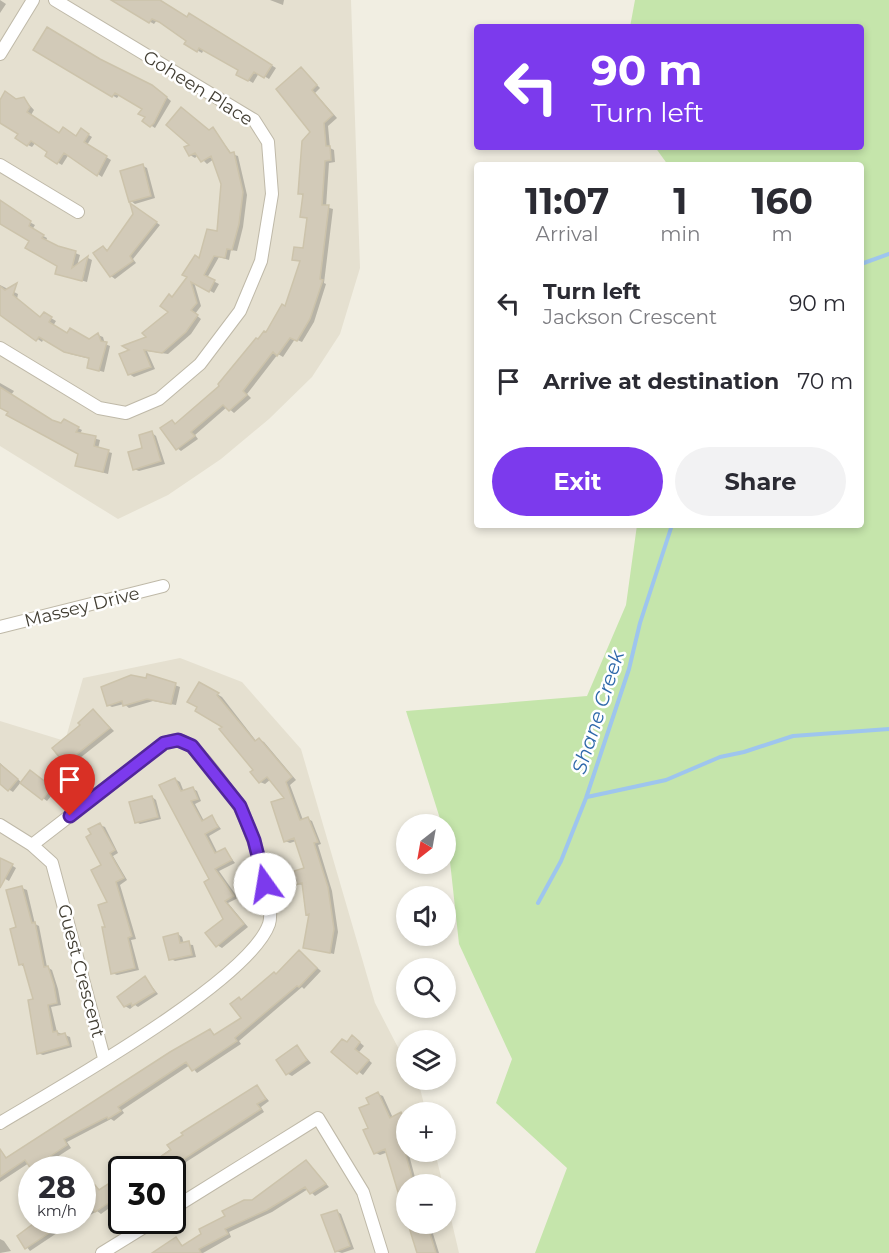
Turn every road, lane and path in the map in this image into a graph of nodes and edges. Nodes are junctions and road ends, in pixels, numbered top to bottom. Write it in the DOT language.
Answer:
graph roads {
  1 [pos="33,0"];
  2 [pos="55,0"];
  3 [pos="0,54"];
  4 [pos="0,165"];
  5 [pos="78,212"];
  6 [pos="0,348"];
  7 [pos="163,586"];
  8 [pos="0,627"];
  9 [pos="0,825"];
  10 [pos="32,845"];
  11 [pos="104,1058"];
  12 [pos="0,1123"];
  13 [pos="186,1200"];
  14 [pos="133,1234"];
  15 [pos="102,1253"];
  16 [pos="382,1253"];
  1 -- 3 [label="street"];
  2 -- 6 [label="street, Goheen Place"];
  4 -- 5 [label="street"];
  7 -- 8 [label="street, Massey Drive"];
  9 -- 10 [label="street, Guest Crescent"];
  10 -- 11 [label="street, Guest Crescent"];
  10 -- 11 [label="street"];
  11 -- 12 [label="street, Guest Crescent"];
  13 -- 16 [label="street"];
  14 -- 15 [label="street"];
}
